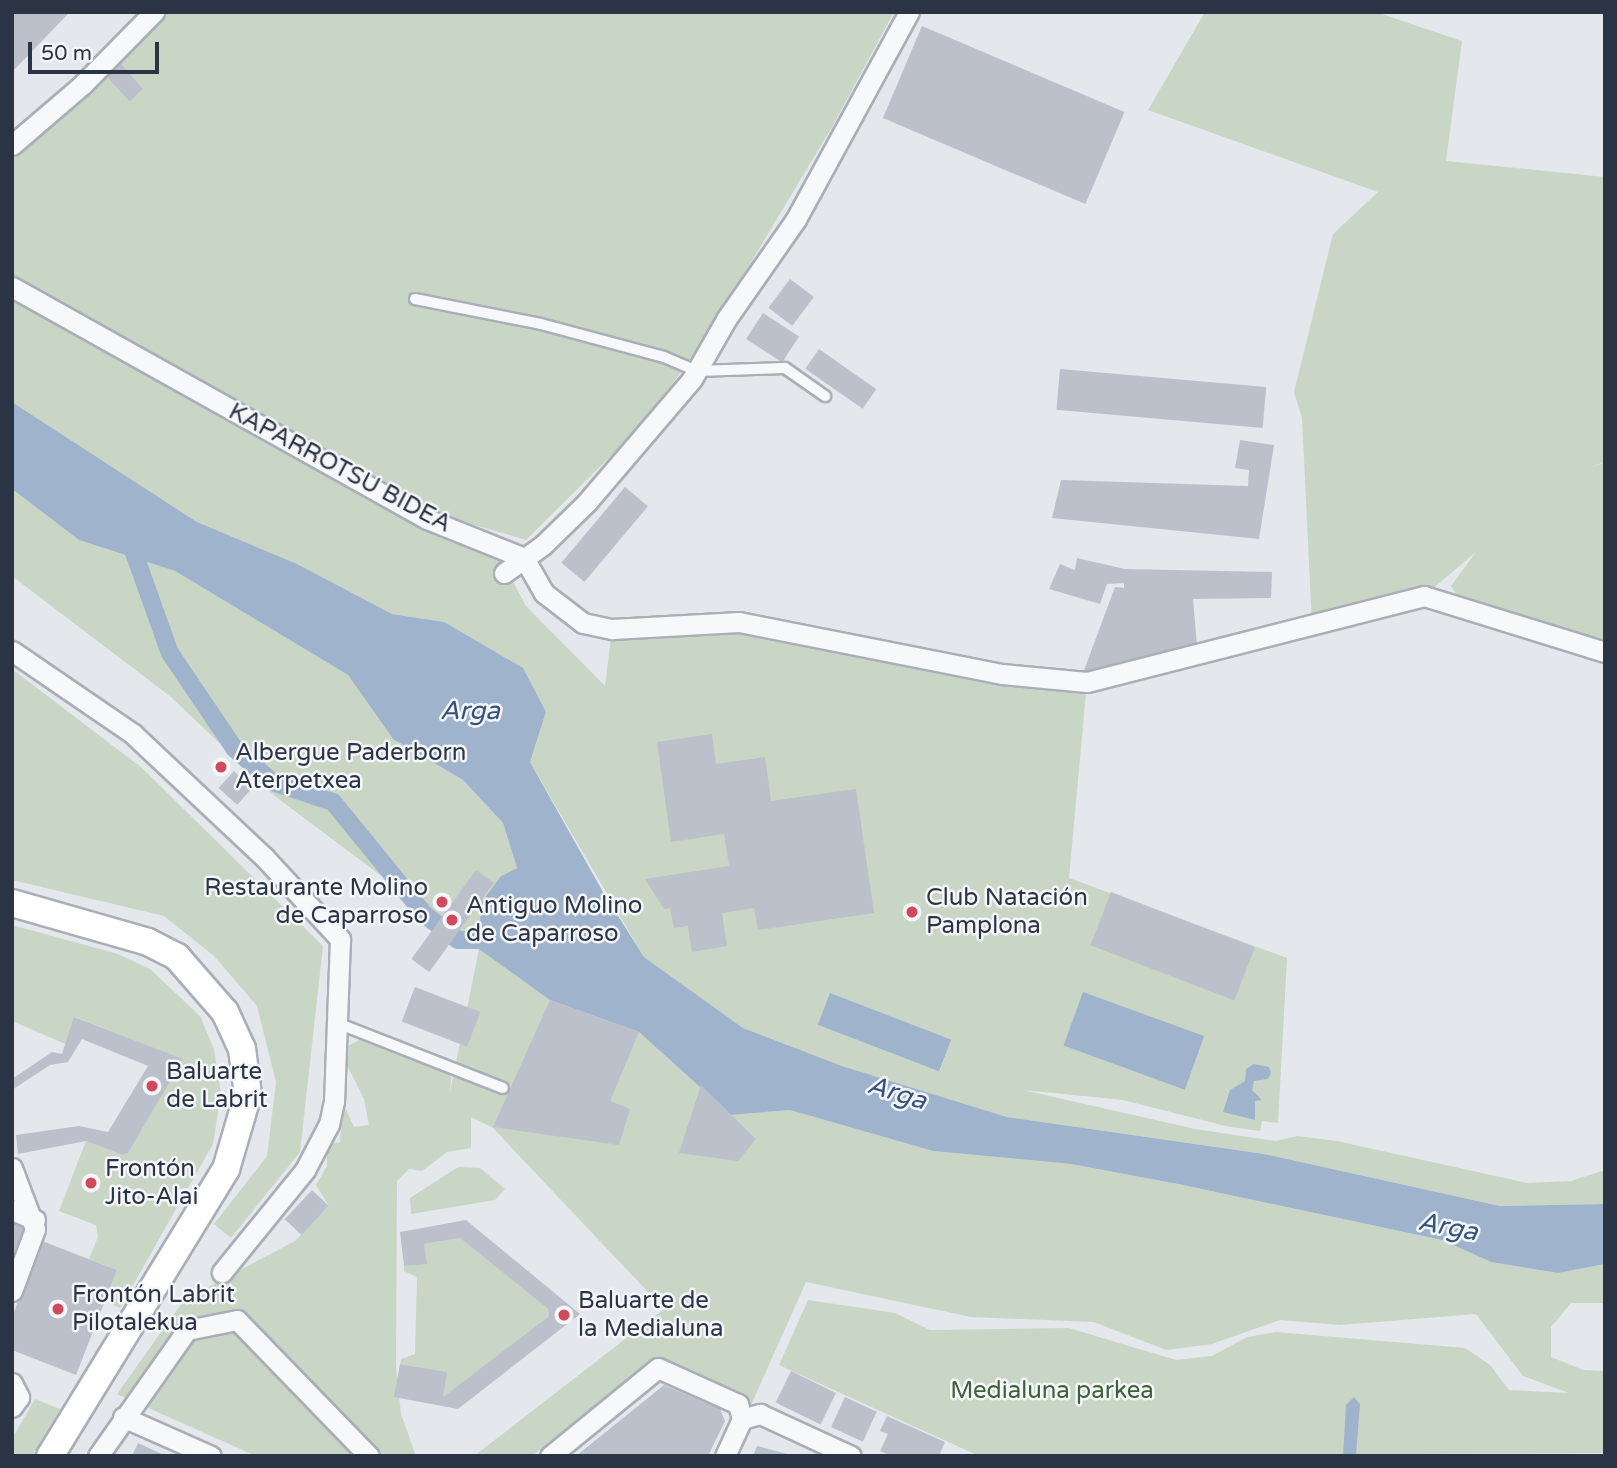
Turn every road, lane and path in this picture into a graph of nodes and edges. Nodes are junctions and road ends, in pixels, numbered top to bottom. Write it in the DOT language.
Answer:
graph roads {
  1 [pos="154,12"];
  2 [pos="908,12"];
  3 [pos="12,145"];
  4 [pos="12,287"];
  5 [pos="415,299"];
  6 [pos="696,371"];
  7 [pos="825,396"];
  8 [pos="524,558"];
  9 [pos="504,573"];
  10 [pos="12,651"];
  11 [pos="1605,652"];
  12 [pos="12,903"];
  13 [pos="337,1023"];
  14 [pos="503,1087"];
  15 [pos="12,1168"];
  16 [pos="12,1210"];
  17 [pos="35,1220"];
  18 [pos="222,1272"];
  19 [pos="12,1291"];
  20 [pos="12,1383"];
  21 [pos="12,1408"];
  22 [pos="123,1417"];
  23 [pos="742,1419"];
  24 [pos="50,1456"];
  25 [pos="98,1456"];
  26 [pos="211,1456"];
  27 [pos="369,1456"];
  28 [pos="550,1456"];
  29 [pos="725,1456"];
  30 [pos="851,1456"];
  1 -- 3 [label="street"];
  2 -- 6 [label="street"];
  4 -- 8 [label="street, KAPARROTSU BIDEA"];
  5 -- 6 [label="lane"];
  6 -- 7 [label="lane"];
  6 -- 8 [label="street"];
  8 -- 9 [label="street"];
  8 -- 11 [label="street"];
  10 -- 13 [label="street"];
  12 -- 24 [label="main road"];
  13 -- 14 [label="lane"];
  13 -- 18 [label="street"];
  15 -- 17 [label="street"];
  16 -- 17 [label="street"];
  17 -- 19 [label="street"];
  20 -- 21 [label="street"];
  22 -- 25 [label="street"];
  22 -- 26 [label="street"];
  22 -- 27 [label="street"];
  23 -- 28 [label="street"];
  23 -- 29 [label="street"];
  23 -- 30 [label="street"];
}
